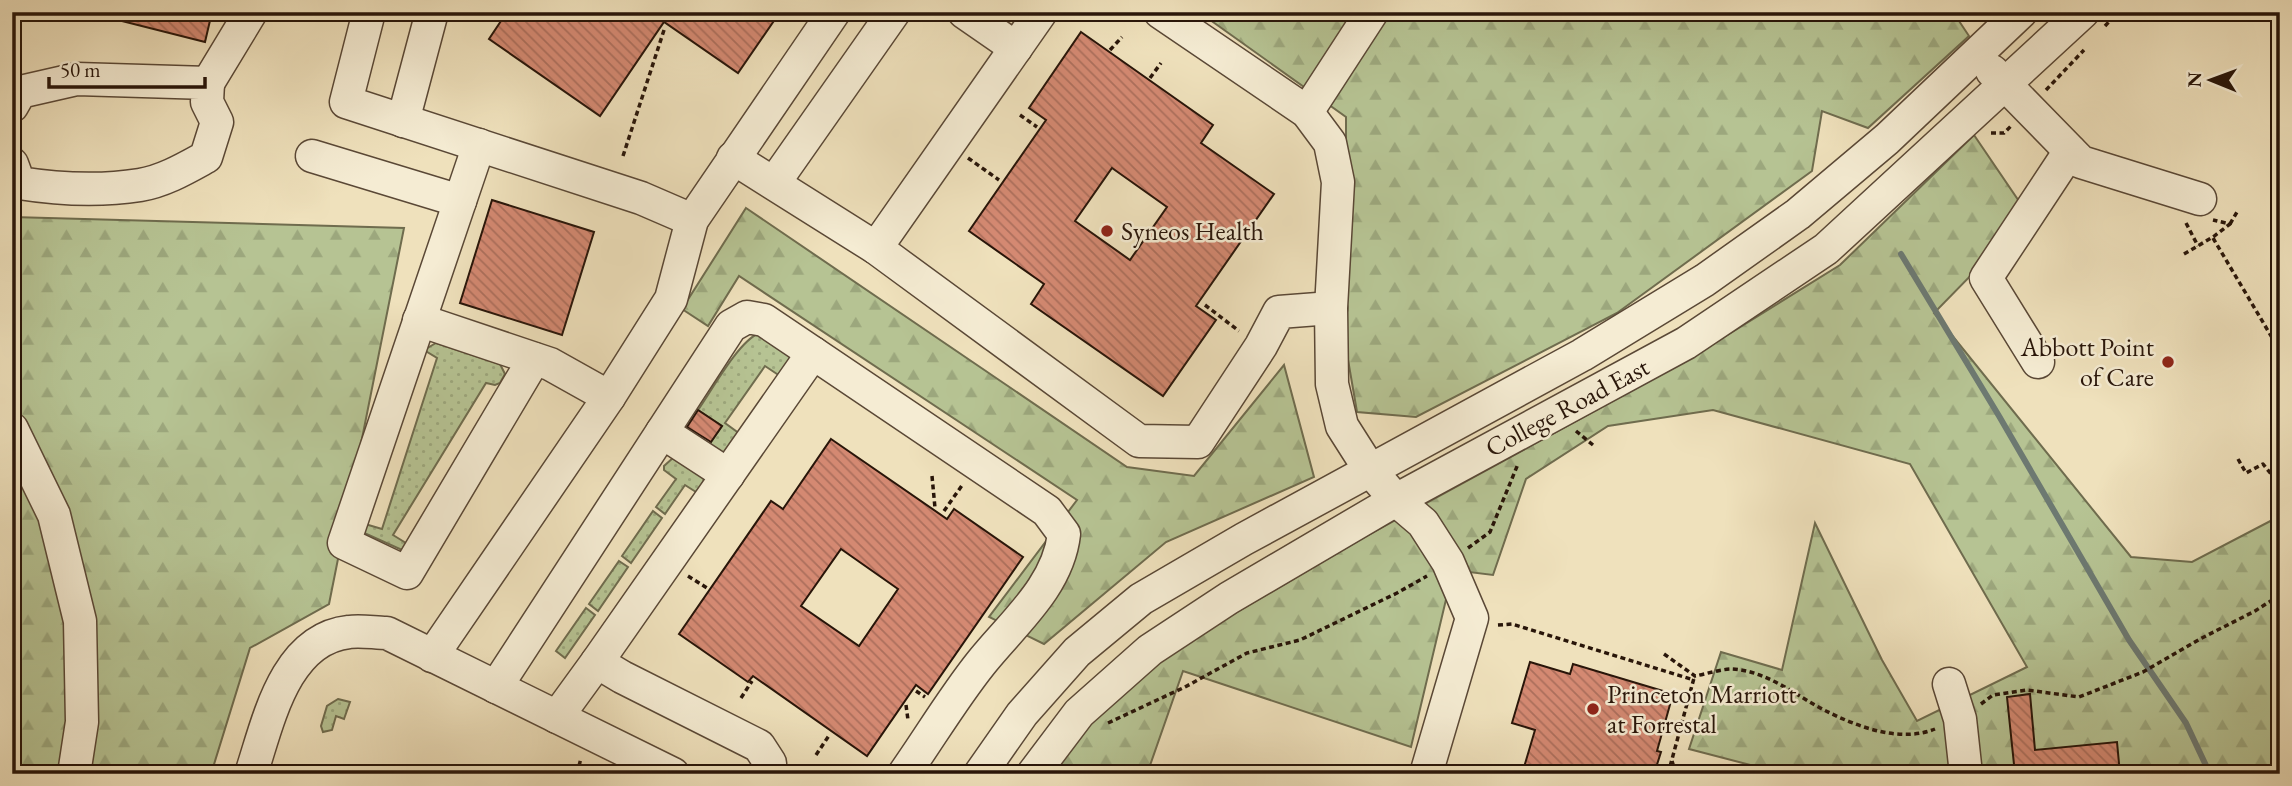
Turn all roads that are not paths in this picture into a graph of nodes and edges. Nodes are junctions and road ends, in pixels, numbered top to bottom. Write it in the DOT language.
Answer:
graph roads {
  1 [pos="251,12"];
  2 [pos="369,12"];
  3 [pos="432,12"];
  4 [pos="834,12"];
  5 [pos="894,12"];
  6 [pos="964,12"];
  7 [pos="1041,12"];
  8 [pos="1160,12"];
  9 [pos="1372,12"];
  10 [pos="2021,12"];
  11 [pos="2083,12"];
  12 [pos="1016,48"];
  13 [pos="1976,55"];
  14 [pos="208,83"];
  15 [pos="2006,85"];
  16 [pos="12,106"];
  17 [pos="1307,112"];
  18 [pos="403,121"];
  19 [pos="479,145"];
  20 [pos="2070,151"];
  21 [pos="312,156"];
  22 [pos="733,158"];
  23 [pos="15,179"];
  24 [pos="774,183"];
  25 [pos="460,201"];
  26 [pos="2190,206"];
  27 [pos="692,220"];
  28 [pos="876,248"];
  29 [pos="1331,308"];
  30 [pos="419,320"];
  31 [pos="813,354"];
  32 [pos="534,359"];
  33 [pos="2038,362"];
  34 [pos="610,397"];
  35 [pos="12,429"];
  36 [pos="662,432"];
  37 [pos="1370,470"];
  38 [pos="728,475"];
  39 [pos="1396,500"];
  40 [pos="432,656"];
  41 [pos="597,662"];
  42 [pos="1949,684"];
  43 [pos="496,687"];
  44 [pos="557,717"];
  45 [pos="74,774"];
  46 [pos="251,774"];
  47 [pos="673,774"];
  48 [pos="769,774"];
  49 [pos="904,774"];
  50 [pos="980,774"];
  51 [pos="1033,774"];
  52 [pos="1426,774"];
  53 [pos="1966,774"];
  1 -- 14 [label="street"];
  2 -- 18 [label="street"];
  3 -- 18 [label="street"];
  4 -- 22 [label="street"];
  5 -- 24 [label="street"];
  6 -- 12 [label="street"];
  7 -- 12 [label="street"];
  8 -- 17 [label="street"];
  9 -- 17 [label="street"];
  10 -- 13 [label="street, College Road East"];
  11 -- 15 [label="street, College Road East"];
  12 -- 28 [label="street"];
  13 -- 15 [label="street"];
  13 -- 37 [label="street, College Road East"];
  14 -- 16 [label="street"];
  14 -- 23 [label="street"];
  15 -- 20 [label="street"];
  15 -- 39 [label="street, College Road East"];
  17 -- 29 [label="street"];
  18 -- 19 [label="street"];
  19 -- 25 [label="street"];
  19 -- 27 [label="street"];
  20 -- 26 [label="street"];
  20 -- 33 [label="street"];
  21 -- 25 [label="street"];
  22 -- 24 [label="street"];
  22 -- 27 [label="street"];
  24 -- 28 [label="street"];
  25 -- 30 [label="street"];
  27 -- 34 [label="street"];
  28 -- 29 [label="street"];
  29 -- 37 [label="street"];
  30 -- 32 [label="street"];
  30 -- 32 [label="street"];
  31 -- 36 [label="street"];
  31 -- 38 [label="street"];
  31 -- 49 [label="street"];
  32 -- 34 [label="street"];
  34 -- 40 [label="street"];
  35 -- 45 [label="street"];
  36 -- 38 [label="street"];
  36 -- 43 [label="street"];
  37 -- 39 [label="street"];
  37 -- 50 [label="street, College Road East"];
  38 -- 41 [label="street"];
  39 -- 51 [label="street, College Road East"];
  39 -- 52 [label="street"];
  40 -- 43 [label="street"];
  40 -- 46 [label="street"];
  41 -- 44 [label="street"];
  41 -- 48 [label="street"];
  42 -- 53 [label="street"];
  43 -- 44 [label="street"];
  44 -- 47 [label="street"];
}
